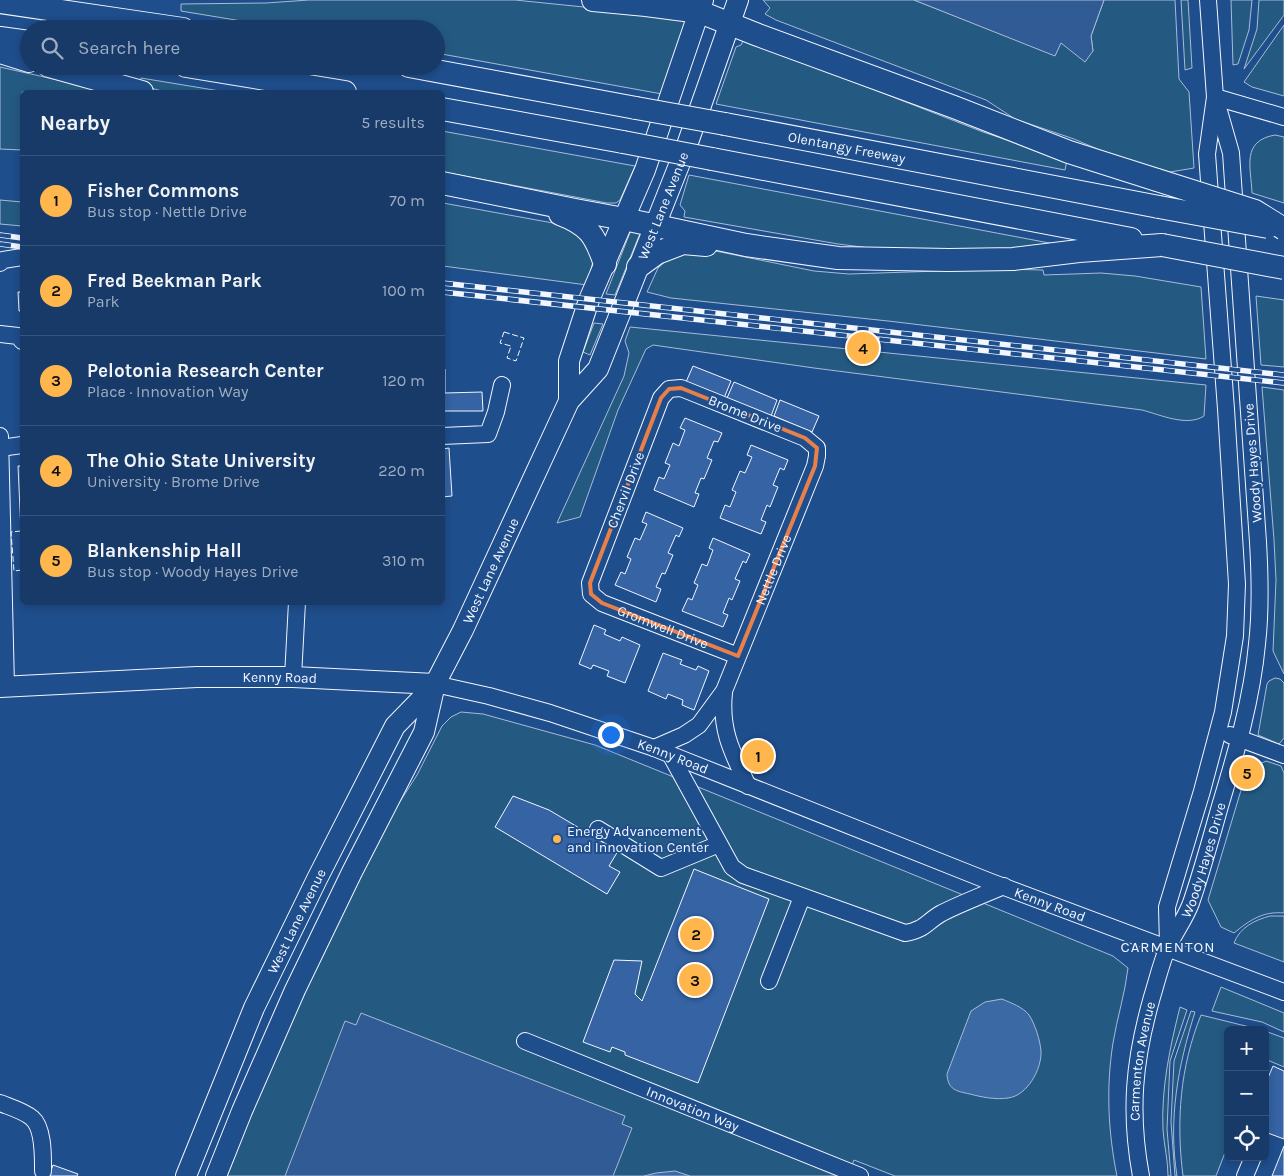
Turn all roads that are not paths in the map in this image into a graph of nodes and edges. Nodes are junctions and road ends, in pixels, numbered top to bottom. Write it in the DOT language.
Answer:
graph roads {
  1 [pos="592,0"];
  2 [pos="738,0"];
  3 [pos="1208,0"];
  4 [pos="630,1"];
  5 [pos="0,2"];
  6 [pos="701,6"];
  7 [pos="122,20"];
  8 [pos="731,24"];
  9 [pos="0,38"];
  10 [pos="20,41"];
  11 [pos="0,52"];
  12 [pos="20,58"];
  13 [pos="445,73"];
  14 [pos="81,75"];
  15 [pos="241,75"];
  16 [pos="135,90"];
  17 [pos="333,90"];
  18 [pos="1215,97"];
  19 [pos="445,111"];
  20 [pos="1284,117"];
  21 [pos="445,184"];
  22 [pos="524,200"];
  23 [pos="624,219"];
  24 [pos="655,225"];
  25 [pos="1284,230"];
  26 [pos="746,245"];
  27 [pos="1162,245"];
  28 [pos="20,257"];
  29 [pos="0,263"];
  30 [pos="605,264"];
  31 [pos="638,267"];
  32 [pos="1284,268"];
  33 [pos="0,334"];
  34 [pos="20,338"];
  35 [pos="502,385"];
  36 [pos="670,389"];
  37 [pos="569,401"];
  38 [pos="445,436"];
  39 [pos="0,444"];
  40 [pos="20,446"];
  41 [pos="817,448"];
  42 [pos="591,594"];
  43 [pos="297,605"];
  44 [pos="738,656"];
  45 [pos="293,677"];
  46 [pos="435,684"];
  47 [pos="3,686"];
  48 [pos="724,691"];
  49 [pos="1218,731"];
  50 [pos="1240,738"];
  51 [pos="654,748"];
  52 [pos="670,754"];
  53 [pos="1284,755"];
  54 [pos="748,786"];
  55 [pos="598,829"];
  56 [pos="719,844"];
  57 [pos="1004,886"];
  58 [pos="802,897"];
  59 [pos="1168,948"];
  60 [pos="769,981"];
  61 [pos="1284,992"];
  62 [pos="525,1041"];
  63 [pos="0,1103"];
  64 [pos="1252,1161"];
  65 [pos="42,1171"];
  66 [pos="186,1176"];
  67 [pos="216,1176"];
  68 [pos="859,1176"];
  69 [pos="1141,1176"];
  70 [pos="1246,1176"];
  1 -- 4 [label="highway"];
  2 -- 8 [label="main road, West Lane Avenue"];
  3 -- 18 [label="street, Woody Hayes Drive"];
  4 -- 6 [label="highway"];
  5 -- 7 [label="highway"];
  6 -- 8 [label="highway"];
  6 -- 23 [label="main road, West Lane Avenue"];
  8 -- 24 [label="main road, West Lane Avenue"];
  8 -- 25 [label="highway, bridge"];
  9 -- 10 [label="highway"];
  11 -- 12 [label="highway"];
  13 -- 25 [label="highway, Olentangy Freeway, bridge"];
  14 -- 16 [label="highway"];
  15 -- 17 [label="highway"];
  18 -- 20 [label="street"];
  18 -- 49 [label="street, Woody Hayes Drive"];
  18 -- 50 [label="street, Woody Hayes Drive"];
  19 -- 27 [label="highway, bridge"];
  21 -- 22 [label="highway"];
  22 -- 23 [label="highway"];
  22 -- 30 [label="highway"];
  23 -- 24 [label="highway"];
  23 -- 30 [label="main road, West Lane Avenue"];
  24 -- 26 [label="highway"];
  24 -- 31 [label="main road, West Lane Avenue"];
  26 -- 27 [label="highway"];
  26 -- 31 [label="highway"];
  27 -- 32 [label="highway, bridge"];
  28 -- 29 [label="street"];
  30 -- 37 [label="main road, West Lane Avenue"];
  31 -- 37 [label="main road, West Lane Avenue"];
  33 -- 34 [label="street"];
  35 -- 38 [label="street"];
  36 -- 41 [label="street, Brome Drive"];
  36 -- 42 [label="street, Chervil Drive"];
  37 -- 46 [label="main road, West Lane Avenue"];
  39 -- 40 [label="street"];
  39 -- 47 [label="street"];
  41 -- 44 [label="street, Nettle Drive"];
  42 -- 44 [label="street, Gromwell Drive"];
  43 -- 45 [label="street"];
  44 -- 48 [label="street, Nettle Drive"];
  45 -- 46 [label="main road, Kenny Road"];
  45 -- 47 [label="main road, Kenny Road"];
  46 -- 51 [label="street, Kenny Road"];
  46 -- 66 [label="main road, West Lane Avenue"];
  46 -- 67 [label="main road, West Lane Avenue"];
  48 -- 51 [label="street, Nettle Drive"];
  48 -- 54 [label="street, Nettle Drive"];
  49 -- 50 [label="street"];
  49 -- 59 [label="street, Woody Hayes Drive"];
  50 -- 53 [label="street"];
  50 -- 59 [label="street, Woody Hayes Drive"];
  51 -- 52 [label="street, Kenny Road"];
  52 -- 54 [label="street, Kenny Road"];
  52 -- 56 [label="street"];
  54 -- 57 [label="street, Kenny Road"];
  55 -- 56 [label="street"];
  56 -- 58 [label="street"];
  57 -- 58 [label="street"];
  57 -- 59 [label="street, Kenny Road"];
  58 -- 60 [label="street"];
  59 -- 61 [label="street, Kenny Road"];
  59 -- 69 [label="street, Carmenton Avenue"];
  62 -- 68 [label="street, Innovation Way"];
  63 -- 65 [label="street"];
  64 -- 70 [label="street"];
}
